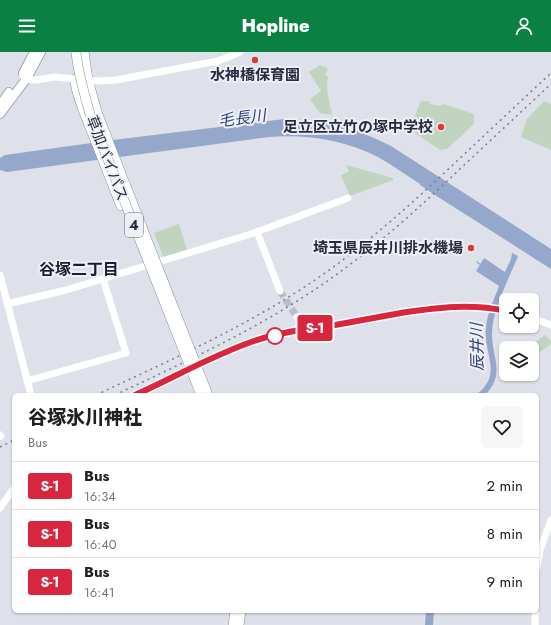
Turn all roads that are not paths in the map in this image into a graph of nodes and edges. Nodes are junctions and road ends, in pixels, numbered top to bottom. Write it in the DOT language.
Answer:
graph roads {
  1 [pos="34,52"];
  2 [pos="41,52"];
  3 [pos="76,52"];
  4 [pos="84,52"];
  5 [pos="240,52"];
  6 [pos="24,76"];
  7 [pos="75,79"];
  8 [pos="88,80"];
  9 [pos="0,104"];
  10 [pos="0,114"];
  11 [pos="348,198"];
  12 [pos="257,232"];
  13 [pos="152,271"];
  14 [pos="0,275"];
  15 [pos="103,279"];
  16 [pos="280,291"];
  17 [pos="7,304"];
  18 [pos="499,309"];
  19 [pos="296,317"];
  20 [pos="539,321"];
  21 [pos="332,325"];
  22 [pos="551,325"];
  23 [pos="27,381"];
  24 [pos="30,393"];
  25 [pos="139,393"];
  26 [pos="200,393"];
  27 [pos="207,393"];
  28 [pos="12,491"];
  29 [pos="0,508"];
  30 [pos="551,520"];
  31 [pos="539,556"];
  32 [pos="235,613"];
  33 [pos="241,613"];
  34 [pos="535,613"];
  35 [pos="233,625"];
  36 [pos="239,625"];
  37 [pos="535,625"];
  1 -- 6 [label="main road"];
  2 -- 6 [label="main road"];
  3 -- 13 [label="highway, 草加バイパス / 4, bridge"];
  4 -- 8 [label="highway, 草加バイパス / 4"];
  5 -- 8 [label="street"];
  6 -- 7 [label="street"];
  6 -- 9 [label="main road"];
  6 -- 10 [label="main road"];
  7 -- 8 [label="street"];
  7 -- 13 [label="highway, bridge"];
  8 -- 27 [label="highway, 草加バイパス / 4, bridge"];
  11 -- 12 [label="street"];
  12 -- 15 [label="street"];
  12 -- 16 [label="street"];
  13 -- 26 [label="highway, 草加バイパス / 4, bridge"];
  14 -- 17 [label="street"];
  15 -- 17 [label="street"];
  15 -- 23 [label="street"];
  17 -- 23 [label="street"];
  18 -- 21 [label="street"];
  19 -- 21 [label="street"];
  20 -- 22 [label="street"];
  21 -- 25 [label="street"];
  23 -- 24 [label="street"];
  28 -- 29 [label="street"];
  30 -- 31 [label="street"];
  32 -- 35 [label="highway"];
  33 -- 36 [label="highway"];
  34 -- 37 [label="street"];
}
